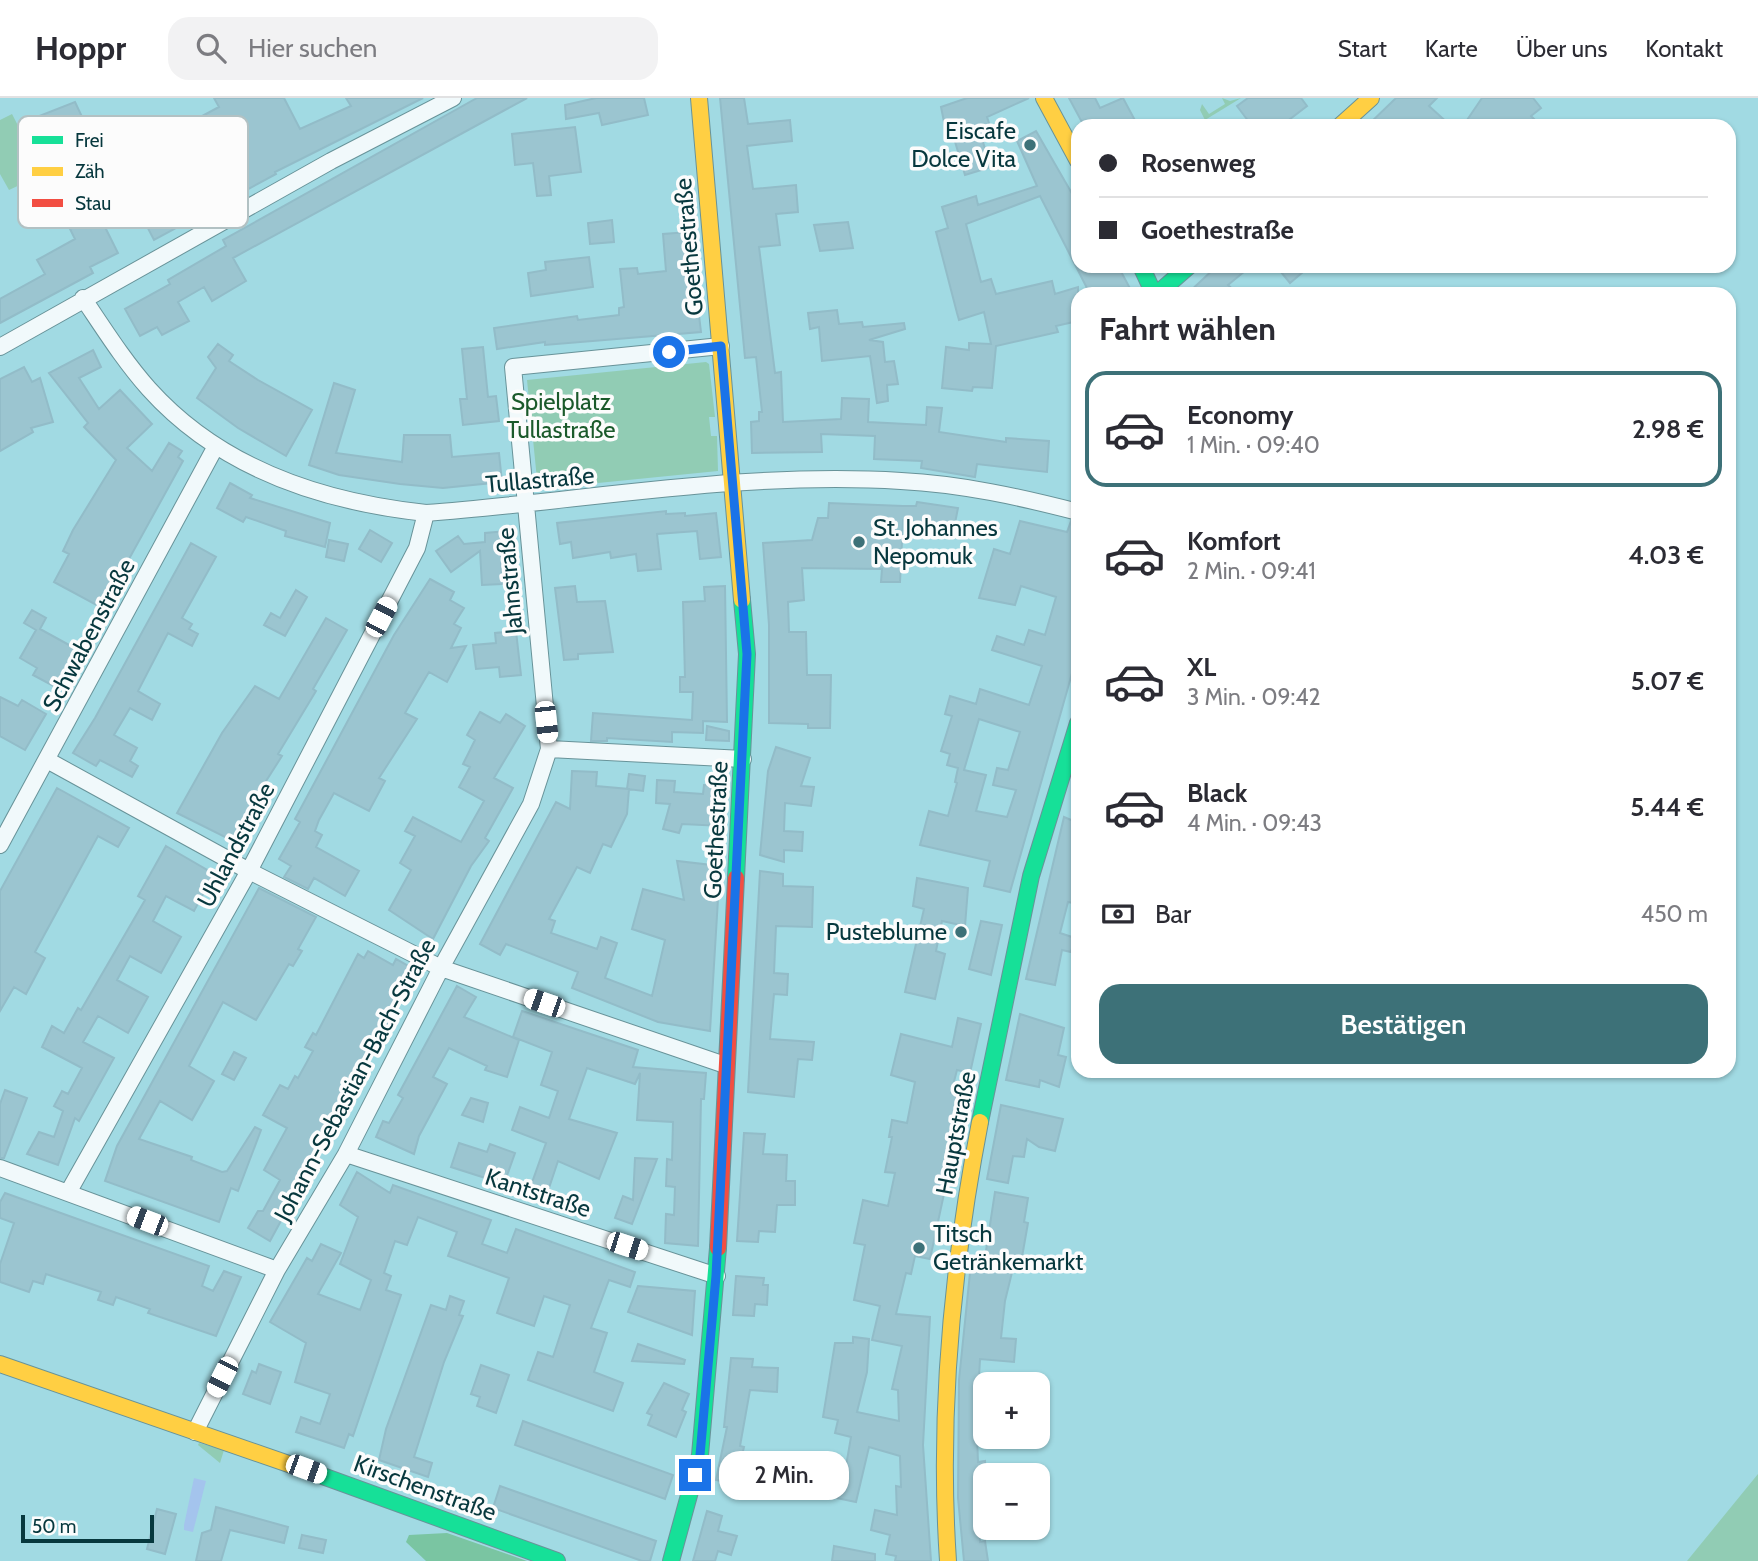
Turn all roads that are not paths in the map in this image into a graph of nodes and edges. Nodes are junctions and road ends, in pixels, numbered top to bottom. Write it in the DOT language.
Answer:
graph roads {
  1 [pos="452,98"];
  2 [pos="699,98"];
  3 [pos="1044,98"];
  4 [pos="1371,98"];
  5 [pos="1348,119"];
  6 [pos="1071,148"];
  7 [pos="248,209"];
  8 [pos="212,228"];
  9 [pos="1181,273"];
  10 [pos="1164,287"];
  11 [pos="83,298"];
  12 [pos="721,346"];
  13 [pos="0,347"];
  14 [pos="216,446"];
  15 [pos="734,483"];
  16 [pos="526,505"];
  17 [pos="1071,510"];
  18 [pos="426,513"];
  19 [pos="1071,745"];
  20 [pos="549,749"];
  21 [pos="743,759"];
  22 [pos="47,760"];
  23 [pos="0,845"];
  24 [pos="249,871"];
  25 [pos="441,968"];
  26 [pos="726,1065"];
  27 [pos="346,1154"];
  28 [pos="0,1168"];
  29 [pos="69,1191"];
  30 [pos="277,1270"];
  31 [pos="716,1276"];
  32 [pos="0,1364"];
  33 [pos="195,1432"];
  34 [pos="557,1561"];
  35 [pos="671,1561"];
  36 [pos="948,1561"];
  1 -- 7 [label="street"];
  2 -- 12 [label="street, Goethestraße"];
  3 -- 6 [label="street"];
  4 -- 5 [label="street"];
  8 -- 11 [label="street"];
  9 -- 10 [label="street"];
  11 -- 13 [label="street"];
  11 -- 14 [label="street, Tullastraße"];
  12 -- 15 [label="street, Goethestraße"];
  12 -- 16 [label="street, Jahnstraße"];
  14 -- 18 [label="street, Tullastraße"];
  14 -- 22 [label="street, Schwabenstraße"];
  15 -- 16 [label="street, Tullastraße"];
  15 -- 17 [label="street, Tullastraße"];
  15 -- 21 [label="street, Goethestraße"];
  16 -- 18 [label="street, Tullastraße"];
  16 -- 20 [label="street, Jahnstraße"];
  18 -- 24 [label="street, Uhlandstraße"];
  19 -- 36 [label="street, Hauptstraße"];
  20 -- 21 [label="street"];
  20 -- 25 [label="street, Johann-Sebastian-Bach-Straße"];
  21 -- 26 [label="street, Goethestraße"];
  22 -- 23 [label="street, Schwabenstraße"];
  22 -- 24 [label="street"];
  24 -- 25 [label="street"];
  24 -- 29 [label="street, Uhlandstraße"];
  25 -- 26 [label="street"];
  25 -- 27 [label="street, Johann-Sebastian-Bach-Straße"];
  26 -- 31 [label="street, Goethestraße"];
  27 -- 30 [label="street, Johann-Sebastian-Bach-Straße"];
  27 -- 31 [label="street, Kantstraße"];
  28 -- 29 [label="street"];
  29 -- 30 [label="street"];
  30 -- 33 [label="street, Johann-Sebastian-Bach-Straße"];
  31 -- 35 [label="street, Goethestraße"];
  32 -- 33 [label="street, Kirschenstraße"];
  33 -- 34 [label="street, Kirschenstraße"];
}
